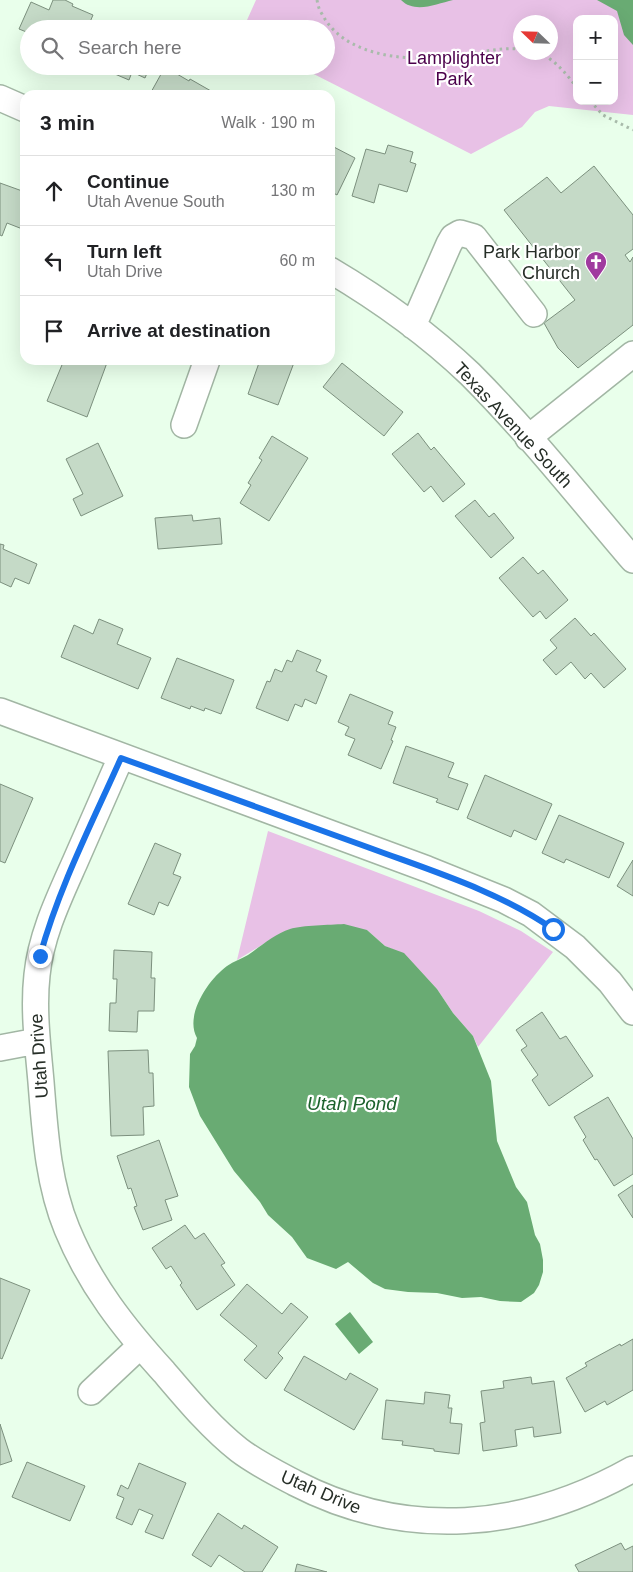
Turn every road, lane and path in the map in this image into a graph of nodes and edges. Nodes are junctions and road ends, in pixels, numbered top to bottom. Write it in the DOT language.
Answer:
graph roads {
  1 [pos="317,0"];
  2 [pos="326,20"];
  3 [pos="335,30"];
  4 [pos="513,50"];
  5 [pos="551,60"];
  6 [pos="573,82"];
  7 [pos="0,98"];
  8 [pos="594,105"];
  9 [pos="20,107"];
  10 [pos="633,130"];
  11 [pos="335,273"];
  12 [pos="534,314"];
  13 [pos="413,326"];
  14 [pos="633,354"];
  15 [pos="205,365"];
  16 [pos="184,425"];
  17 [pos="528,438"];
  18 [pos="633,560"];
  19 [pos="0,712"];
  20 [pos="121,758"];
  21 [pos="633,1012"];
  22 [pos="37,1041"];
  23 [pos="0,1048"];
  24 [pos="140,1346"];
  25 [pos="91,1392"];
  26 [pos="633,1469"];
  1 -- 2 [label="path"];
  3 -- 4 [label="path"];
  5 -- 6 [label="path"];
  7 -- 9 [label="street"];
  8 -- 10 [label="path"];
  11 -- 13 [label="street, Texas Avenue South"];
  12 -- 13 [label="street"];
  13 -- 17 [label="street, Texas Avenue South"];
  14 -- 17 [label="street"];
  15 -- 16 [label="street"];
  17 -- 18 [label="street, Texas Avenue South"];
  19 -- 20 [label="street"];
  20 -- 21 [label="street"];
  20 -- 22 [label="street, Utah Drive"];
  22 -- 23 [label="street"];
  22 -- 24 [label="street, Utah Drive"];
  24 -- 25 [label="street"];
  24 -- 26 [label="street, Utah Drive"];
}
